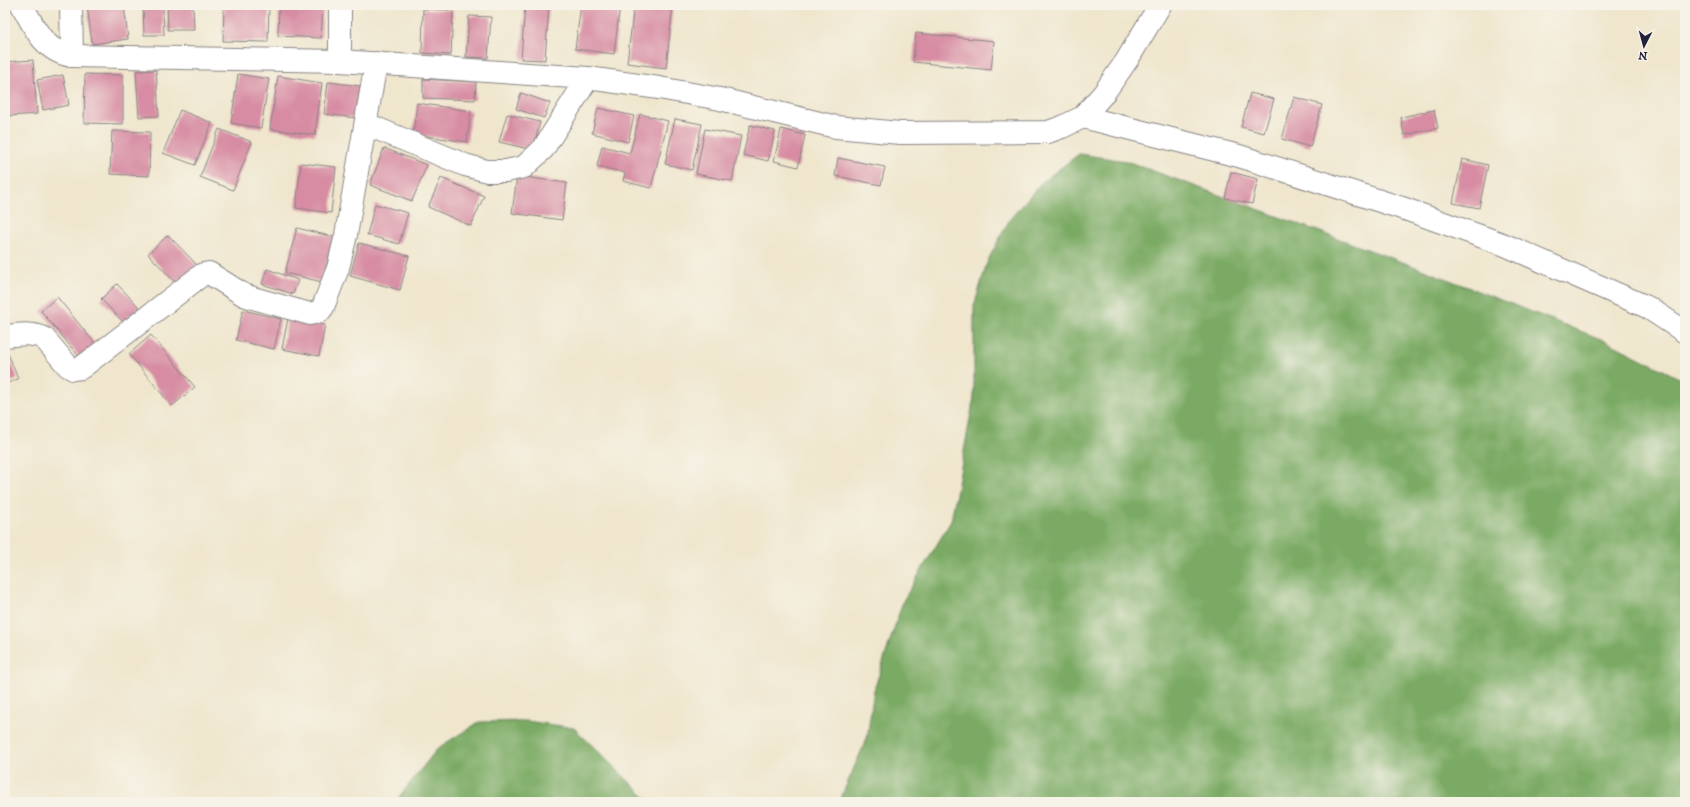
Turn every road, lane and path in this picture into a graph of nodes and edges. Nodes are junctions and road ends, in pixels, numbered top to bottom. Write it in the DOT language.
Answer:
graph roads {
  1 [pos="22,5"];
  2 [pos="71,5"];
  3 [pos="340,5"];
  4 [pos="1160,5"];
  5 [pos="72,56"];
  6 [pos="340,61"];
  7 [pos="376,63"];
  8 [pos="588,78"];
  9 [pos="1083,117"];
  10 [pos="366,124"];
  11 [pos="1685,332"];
  12 [pos="5,336"];
  1 -- 5 [label="street"];
  2 -- 5 [label="street"];
  3 -- 6 [label="street"];
  4 -- 9 [label="street"];
  5 -- 6 [label="street"];
  6 -- 7 [label="street"];
  7 -- 8 [label="street"];
  7 -- 10 [label="street"];
  8 -- 9 [label="street"];
  8 -- 10 [label="street"];
  9 -- 11 [label="street"];
  10 -- 12 [label="street"];
}
